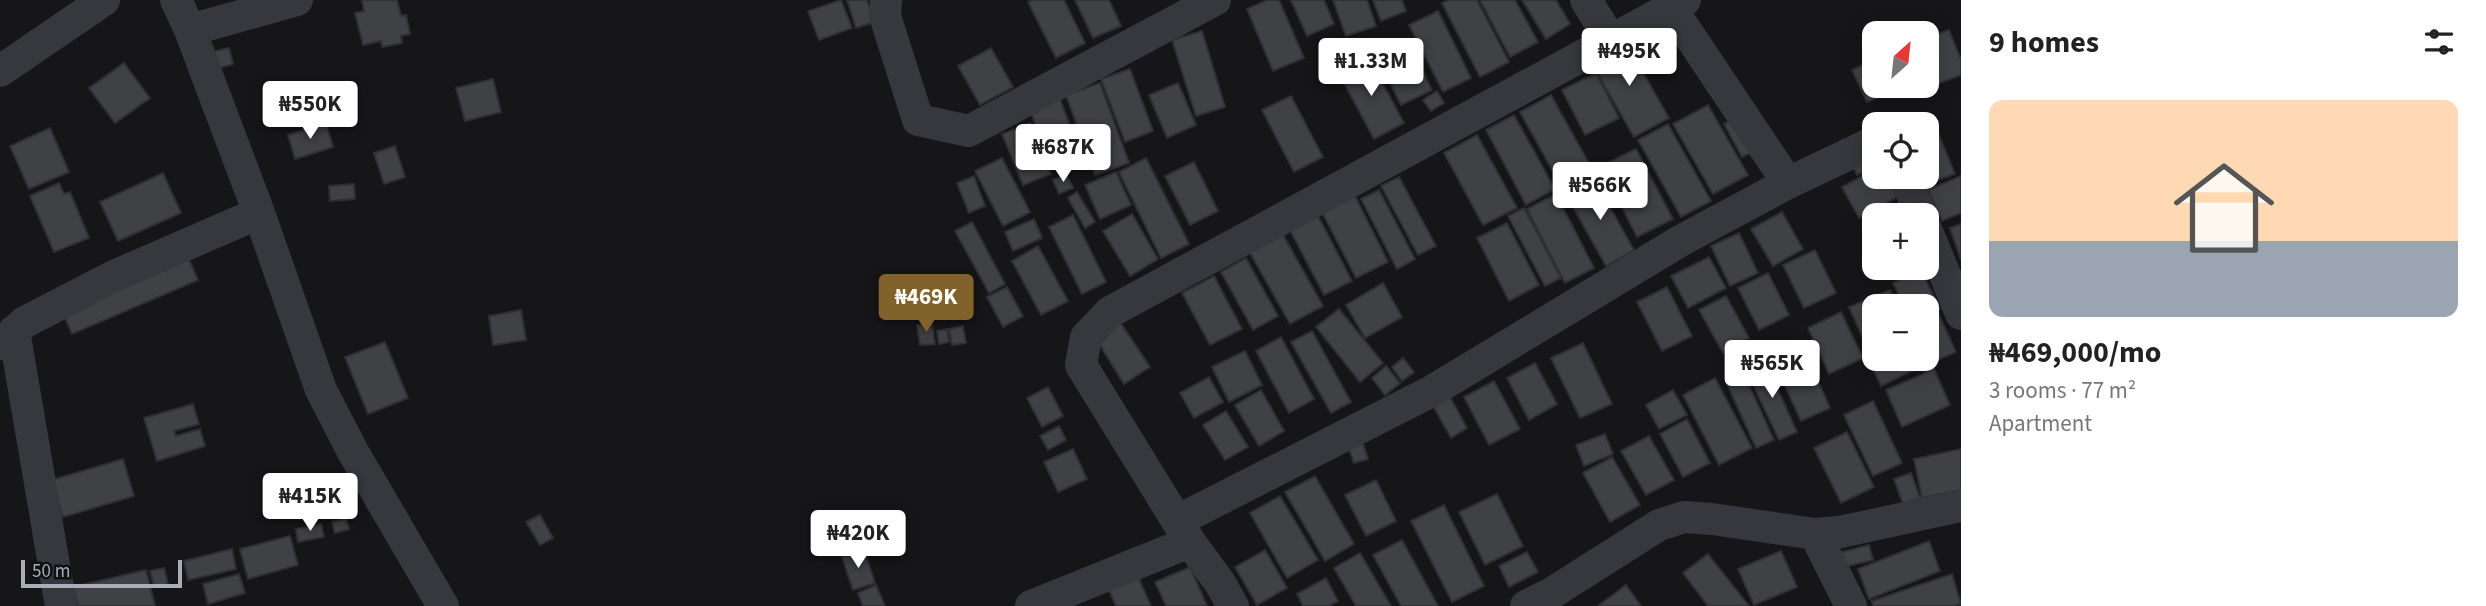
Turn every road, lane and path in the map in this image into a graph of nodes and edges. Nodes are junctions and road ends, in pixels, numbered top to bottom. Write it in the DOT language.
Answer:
graph roads {
  1 [pos="104,0"];
  2 [pos="176,0"];
  3 [pos="297,0"];
  4 [pos="886,0"];
  5 [pos="1216,0"];
  6 [pos="1586,0"];
  7 [pos="1678,4"];
  8 [pos="190,30"];
  9 [pos="1610,39"];
  10 [pos="0,71"];
  11 [pos="1862,148"];
  12 [pos="1788,183"];
  13 [pos="259,213"];
  14 [pos="1939,260"];
  15 [pos="1961,314"];
  16 [pos="7,337"];
  17 [pos="1961,506"];
  18 [pos="1183,531"];
  19 [pos="1815,534"];
  20 [pos="1547,602"];
  21 [pos="61,606"];
  22 [pos="443,606"];
  23 [pos="1031,606"];
  24 [pos="1233,606"];
  25 [pos="1851,606"];
  1 -- 10 [label="street"];
  2 -- 8 [label="street"];
  3 -- 8 [label="street"];
  4 -- 5 [label="street"];
  6 -- 9 [label="street"];
  7 -- 9 [label="street"];
  7 -- 12 [label="street"];
  8 -- 13 [label="street"];
  9 -- 18 [label="street"];
  11 -- 12 [label="street"];
  12 -- 18 [label="street"];
  13 -- 16 [label="street"];
  13 -- 22 [label="street"];
  14 -- 15 [label="street"];
  16 -- 21 [label="street"];
  17 -- 19 [label="street"];
  18 -- 23 [label="street"];
  18 -- 24 [label="street"];
  19 -- 20 [label="street"];
  19 -- 25 [label="street"];
}
